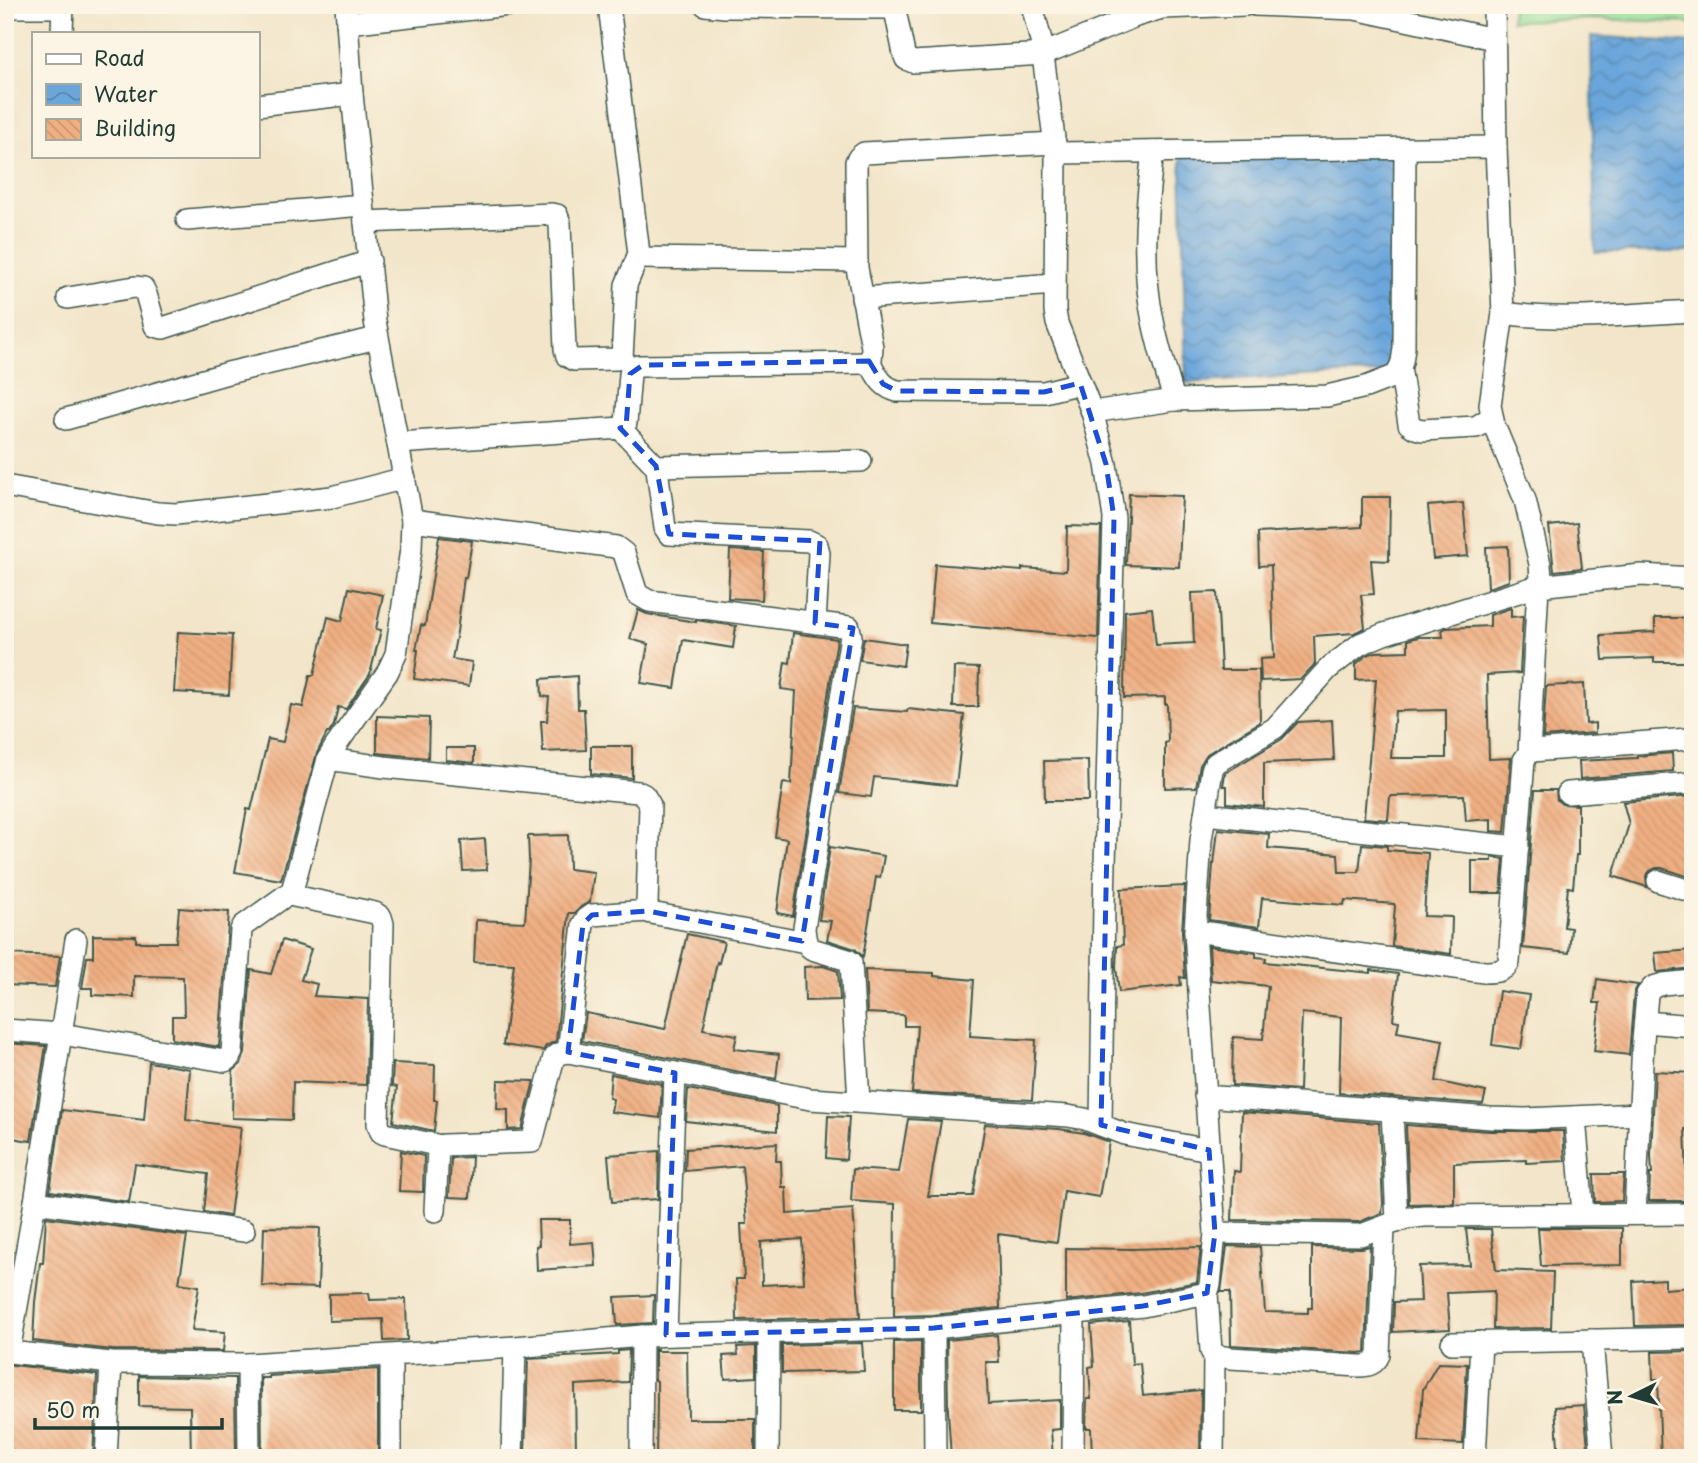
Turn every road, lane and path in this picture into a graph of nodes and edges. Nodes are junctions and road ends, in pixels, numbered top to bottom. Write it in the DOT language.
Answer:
graph roads {
  1 [pos="509,5"];
  2 [pos="609,5"];
  3 [pos="705,5"];
  4 [pos="892,5"];
  5 [pos="1032,5"];
  6 [pos="1245,5"];
  7 [pos="1255,5"];
  8 [pos="1494,5"];
  9 [pos="63,6"];
  10 [pos="5,7"];
  11 [pos="347,14"];
  12 [pos="62,32"];
  13 [pos="1494,39"];
  14 [pos="1043,54"];
  15 [pos="352,94"];
  16 [pos="259,105"];
  17 [pos="1496,147"];
  18 [pos="1056,148"];
  19 [pos="1405,148"];
  20 [pos="1153,152"];
  21 [pos="364,214"];
  22 [pos="187,220"];
  23 [pos="637,258"];
  24 [pos="370,261"];
  25 [pos="857,261"];
  26 [pos="1055,284"];
  27 [pos="68,298"];
  28 [pos="862,298"];
  29 [pos="1693,311"];
  30 [pos="1503,313"];
  31 [pos="377,338"];
  32 [pos="869,362"];
  33 [pos="1400,367"];
  34 [pos="1080,383"];
  35 [pos="1174,400"];
  36 [pos="1092,412"];
  37 [pos="1492,417"];
  38 [pos="66,419"];
  39 [pos="620,428"];
  40 [pos="398,443"];
  41 [pos="861,461"];
  42 [pos="656,466"];
  43 [pos="405,478"];
  44 [pos="5,486"];
  45 [pos="412,520"];
  46 [pos="1693,578"];
  47 [pos="1538,586"];
  48 [pos="815,623"];
  49 [pos="1693,736"];
  50 [pos="1529,753"];
  51 [pos="328,759"];
  52 [pos="1693,783"];
  53 [pos="1568,793"];
  54 [pos="1205,814"];
  55 [pos="1518,847"];
  56 [pos="1658,881"];
  57 [pos="1693,892"];
  58 [pos="289,895"];
  59 [pos="648,911"];
  60 [pos="1195,931"];
  61 [pos="76,940"];
  62 [pos="806,942"];
  63 [pos="1693,981"];
  64 [pos="1645,1022"];
  65 [pos="1693,1026"];
  66 [pos="5,1030"];
  67 [pos="61,1034"];
  68 [pos="568,1052"];
  69 [pos="675,1073"];
  70 [pos="1205,1096"];
  71 [pos="859,1102"];
  72 [pos="1392,1110"];
  73 [pos="1640,1114"];
  74 [pos="1575,1116"];
  75 [pos="1101,1125"];
  76 [pos="441,1146"];
  77 [pos="1209,1150"];
  78 [pos="35,1202"];
  79 [pos="435,1211"];
  80 [pos="1583,1214"];
  81 [pos="1635,1214"];
  82 [pos="1693,1214"];
  83 [pos="1390,1224"];
  84 [pos="244,1231"];
  85 [pos="1215,1233"];
  86 [pos="1207,1293"];
  87 [pos="1074,1313"];
  88 [pos="934,1328"];
  89 [pos="769,1332"];
  90 [pos="666,1335"];
  91 [pos="642,1336"];
  92 [pos="1693,1338"];
  93 [pos="1592,1340"];
  94 [pos="1481,1342"];
  95 [pos="1452,1343"];
  96 [pos="515,1347"];
  97 [pos="7,1352"];
  98 [pos="1214,1355"];
  99 [pos="391,1356"];
  100 [pos="111,1363"];
  101 [pos="248,1364"];
  102 [pos="106,1458"];
  103 [pos="249,1458"];
  104 [pos="391,1458"];
  105 [pos="512,1458"];
  106 [pos="642,1458"];
  107 [pos="768,1458"];
  108 [pos="935,1458"];
  109 [pos="1073,1458"];
  110 [pos="1213,1458"];
  111 [pos="1475,1458"];
  112 [pos="1602,1458"];
  1 -- 11 [label="street"];
  2 -- 23 [label="street"];
  3 -- 4 [label="street"];
  4 -- 14 [label="street"];
  5 -- 14 [label="street"];
  6 -- 14 [label="street"];
  7 -- 13 [label="street"];
  8 -- 13 [label="street"];
  9 -- 10 [label="street"];
  9 -- 12 [label="street"];
  11 -- 15 [label="street"];
  13 -- 17 [label="street"];
  14 -- 18 [label="street"];
  15 -- 16 [label="street"];
  15 -- 21 [label="street"];
  17 -- 19 [label="street"];
  17 -- 30 [label="street"];
  18 -- 20 [label="street"];
  18 -- 25 [label="street"];
  18 -- 26 [label="street"];
  19 -- 20 [label="street"];
  19 -- 33 [label="street"];
  20 -- 35 [label="street"];
  21 -- 22 [label="street"];
  21 -- 23 [label="street"];
  21 -- 24 [label="street"];
  23 -- 25 [label="street"];
  24 -- 27 [label="street"];
  24 -- 31 [label="street"];
  25 -- 28 [label="street"];
  26 -- 28 [label="street"];
  26 -- 34 [label="street"];
  28 -- 32 [label="street"];
  29 -- 30 [label="street"];
  30 -- 37 [label="street"];
  31 -- 38 [label="street"];
  31 -- 40 [label="street"];
  32 -- 34 [label="street"];
  32 -- 39 [label="street"];
  33 -- 35 [label="street"];
  33 -- 37 [label="street"];
  34 -- 36 [label="street"];
  35 -- 36 [label="street"];
  36 -- 75 [label="street"];
  37 -- 47 [label="street"];
  39 -- 40 [label="street"];
  39 -- 42 [label="street"];
  40 -- 43 [label="street"];
  41 -- 42 [label="street"];
  42 -- 48 [label="street"];
  43 -- 44 [label="street"];
  43 -- 45 [label="street"];
  45 -- 48 [label="street"];
  45 -- 51 [label="street"];
  46 -- 47 [label="street"];
  47 -- 50 [label="street"];
  47 -- 54 [label="street"];
  48 -- 62 [label="street"];
  49 -- 50 [label="street"];
  50 -- 55 [label="street"];
  51 -- 58 [label="street"];
  51 -- 59 [label="street"];
  52 -- 53 [label="street"];
  54 -- 55 [label="street"];
  54 -- 60 [label="street"];
  55 -- 60 [label="street"];
  56 -- 57 [label="street"];
  58 -- 67 [label="street"];
  58 -- 76 [label="street"];
  59 -- 62 [label="street"];
  59 -- 68 [label="street"];
  60 -- 70 [label="street"];
  61 -- 67 [label="street"];
  62 -- 71 [label="street"];
  63 -- 64 [label="street"];
  64 -- 65 [label="street"];
  64 -- 73 [label="street"];
  66 -- 67 [label="street"];
  67 -- 78 [label="street"];
  68 -- 69 [label="street"];
  68 -- 76 [label="street"];
  69 -- 71 [label="street"];
  69 -- 90 [label="street"];
  70 -- 72 [label="street"];
  70 -- 77 [label="street"];
  71 -- 75 [label="street"];
  72 -- 74 [label="street"];
  72 -- 83 [label="street"];
  73 -- 74 [label="street"];
  73 -- 81 [label="street"];
  74 -- 80 [label="street"];
  75 -- 77 [label="street"];
  76 -- 79 [label="street"];
  77 -- 85 [label="street"];
  78 -- 84 [label="street"];
  78 -- 97 [label="street"];
  80 -- 81 [label="street"];
  80 -- 83 [label="street"];
  81 -- 82 [label="street"];
  83 -- 85 [label="street"];
  83 -- 98 [label="street"];
  85 -- 86 [label="street"];
  86 -- 87 [label="street"];
  86 -- 98 [label="street"];
  87 -- 88 [label="street"];
  87 -- 109 [label="street"];
  88 -- 89 [label="street"];
  88 -- 108 [label="street"];
  89 -- 90 [label="street"];
  89 -- 107 [label="street"];
  90 -- 91 [label="street"];
  91 -- 96 [label="street"];
  91 -- 106 [label="street"];
  92 -- 93 [label="street"];
  93 -- 94 [label="street"];
  93 -- 112 [label="street"];
  94 -- 95 [label="street"];
  94 -- 111 [label="street"];
  96 -- 99 [label="street"];
  96 -- 105 [label="street"];
  97 -- 100 [label="street"];
  98 -- 110 [label="street"];
  99 -- 101 [label="street"];
  99 -- 104 [label="street"];
  100 -- 101 [label="street"];
  100 -- 102 [label="street"];
  101 -- 103 [label="street"];
}
